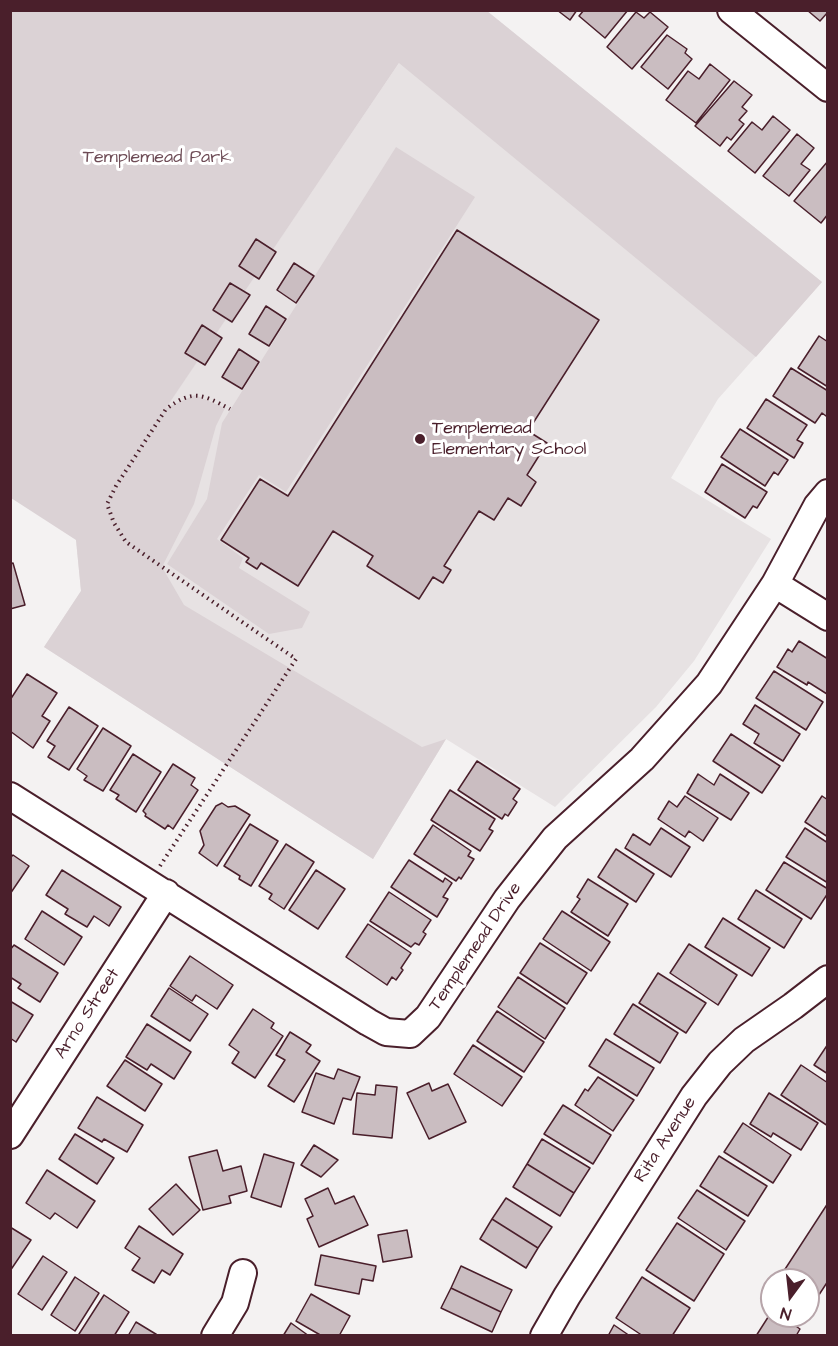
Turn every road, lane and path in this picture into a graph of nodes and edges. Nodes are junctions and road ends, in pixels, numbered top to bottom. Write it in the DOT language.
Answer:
graph roads {
  1 [pos="731,10"];
  2 [pos="828,88"];
  3 [pos="230,409"];
  4 [pos="828,493"];
  5 [pos="775,584"];
  6 [pos="828,617"];
  7 [pos="10,796"];
  8 [pos="157,888"];
  9 [pos="828,979"];
  10 [pos="10,1135"];
  11 [pos="243,1273"];
  12 [pos="215,1335"];
  13 [pos="544,1335"];
  1 -- 2 [label="street"];
  3 -- 8 [label="path"];
  4 -- 5 [label="street, Templemead Drive"];
  5 -- 6 [label="street"];
  5 -- 8 [label="street, Templemead Drive"];
  7 -- 8 [label="street, Templemead Drive"];
  8 -- 10 [label="street, Arno Street"];
  9 -- 13 [label="street, Rita Avenue"];
  11 -- 12 [label="street"];
}
